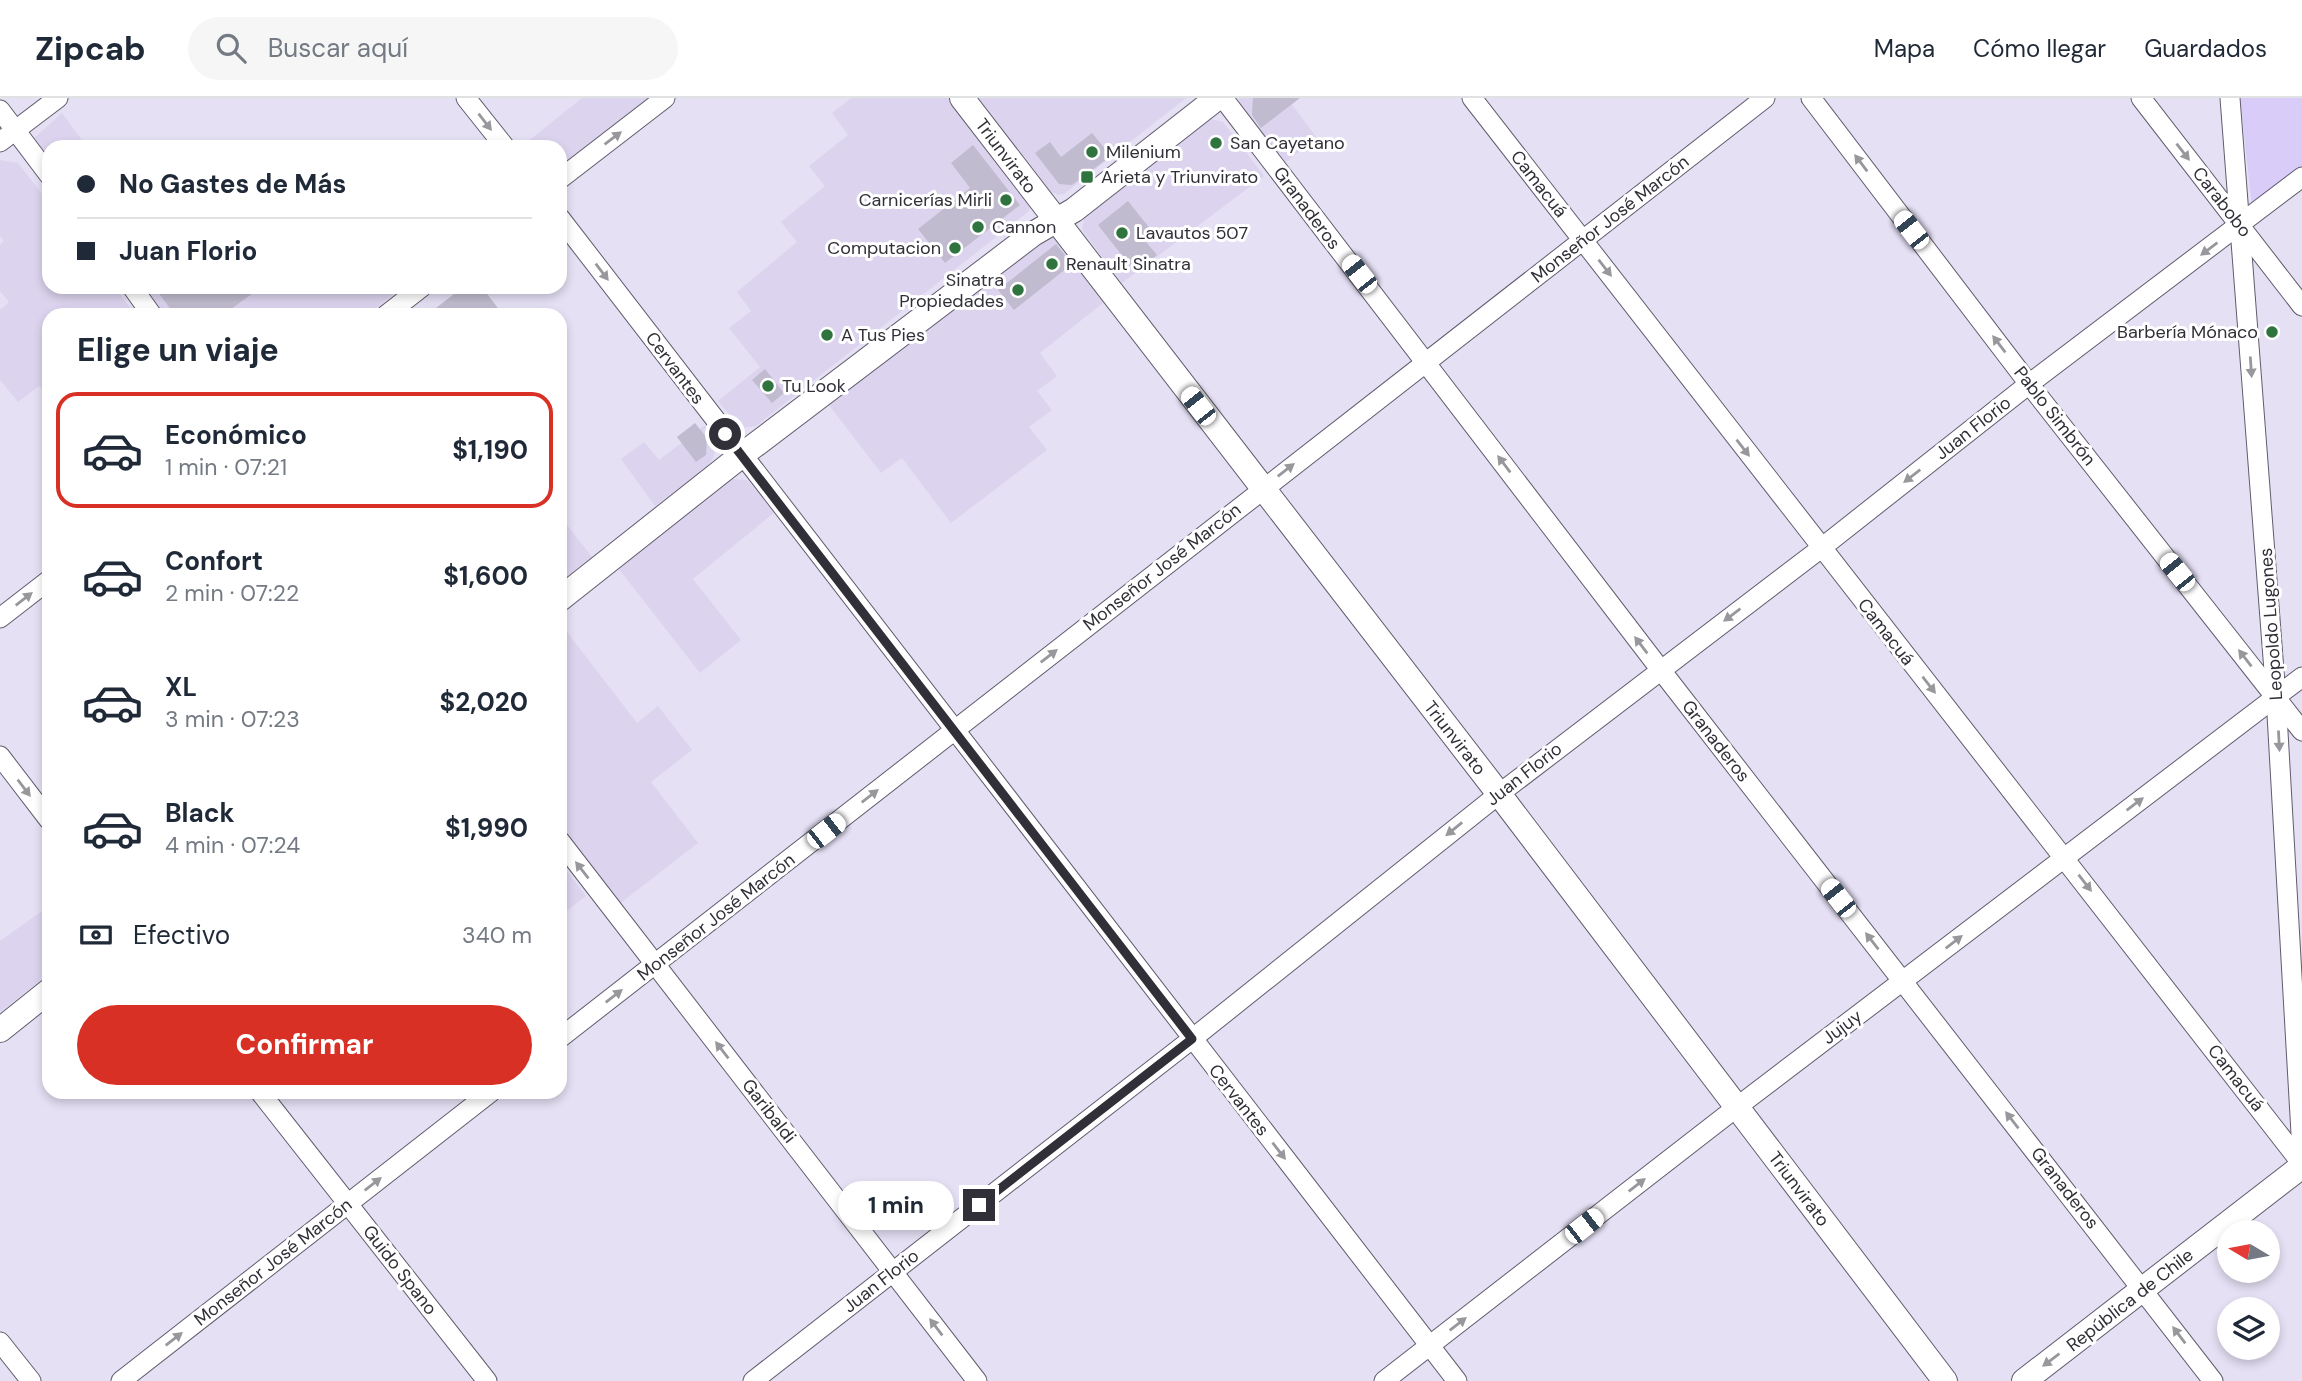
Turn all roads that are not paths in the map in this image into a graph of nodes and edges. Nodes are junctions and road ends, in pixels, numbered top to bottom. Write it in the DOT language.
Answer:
graph roads {
  1 [pos="58,98"];
  2 [pos="466,98"];
  3 [pos="665,98"];
  4 [pos="962,98"];
  5 [pos="1217,98"];
  6 [pos="1223,98"];
  7 [pos="1472,98"];
  8 [pos="1765,98"];
  9 [pos="1811,98"];
  10 [pos="2141,98"];
  11 [pos="2230,98"];
  12 [pos="0,110"];
  13 [pos="8,136"];
  14 [pos="499,140"];
  15 [pos="42,169"];
  16 [pos="567,174"];
  17 [pos="2302,177"];
  18 [pos="1054,220"];
  19 [pos="2241,226"];
  20 [pos="567,227"];
  21 [pos="1583,240"];
  22 [pos="413,294"];
  23 [pos="2302,306"];
  24 [pos="395,308"];
  25 [pos="1426,363"];
  26 [pos="2029,384"];
  27 [pos="742,455"];
  28 [pos="1262,489"];
  29 [pos="1820,549"];
  30 [pos="42,585"];
  31 [pos="567,593"];
  32 [pos="0,618"];
  33 [pos="1660,670"];
  34 [pos="2302,677"];
  35 [pos="2276,697"];
  36 [pos="955,730"];
  37 [pos="2302,731"];
  38 [pos="0,756"];
  39 [pos="1499,794"];
  40 [pos="42,811"];
  41 [pos="567,850"];
  42 [pos="2064,857"];
  43 [pos="655,964"];
  44 [pos="1903,981"];
  45 [pos="42,997"];
  46 [pos="0,1030"];
  47 [pos="567,1033"];
  48 [pos="1192,1039"];
  49 [pos="266,1099"];
  50 [pos="482,1099"];
  51 [pos="1737,1107"];
  52 [pos="2302,1151"];
  53 [pos="2302,1165"];
  54 [pos="348,1204"];
  55 [pos="894,1272"];
  56 [pos="2144,1289"];
  57 [pos="0,1342"];
  58 [pos="1430,1345"];
  59 [pos="31,1381"];
  60 [pos="121,1381"];
  61 [pos="487,1381"];
  62 [pos="753,1381"];
  63 [pos="977,1381"];
  64 [pos="1384,1381"];
  65 [pos="1457,1381"];
  66 [pos="1945,1381"];
  67 [pos="2024,1381"];
  68 [pos="2213,1381"];
  1 -- 13 [label="street"];
  2 -- 14 [label="street, one-way"];
  16 -- 3 [label="street, one-way"];
  4 -- 18 [label="street, Triunvirato"];
  5 -- 18 [label="street"];
  6 -- 25 [label="street, Granaderos"];
  7 -- 21 [label="street, Camacuá"];
  8 -- 21 [label="street, Monseñor José Marcón"];
  26 -- 9 [label="street, Pablo Simbrón, one-way"];
  10 -- 19 [label="street, Carabobo, one-way"];
  11 -- 19 [label="street, Leopoldo Lugones"];
  12 -- 13 [label="street"];
  13 -- 15 [label="street"];
  17 -- 19 [label="street, Juan Florio"];
  18 -- 27 [label="street"];
  18 -- 28 [label="street, Triunvirato"];
  19 -- 23 [label="street, Carabobo"];
  19 -- 26 [label="street, Juan Florio, one-way"];
  19 -- 35 [label="street, Leopoldo Lugones, one-way"];
  20 -- 27 [label="street, Cervantes, one-way"];
  21 -- 25 [label="street, Monseñor José Marcón"];
  21 -- 29 [label="street, Camacuá, one-way"];
  22 -- 24 [label="street"];
  28 -- 25 [label="street, Monseñor José Marcón, one-way"];
  33 -- 25 [label="street, Granaderos, one-way"];
  26 -- 29 [label="street, Juan Florio, one-way"];
  35 -- 26 [label="street, Pablo Simbrón, one-way"];
  27 -- 31 [label="street"];
  27 -- 36 [label="street, Cervantes"];
  36 -- 28 [label="street, Monseñor José Marcón, one-way"];
  28 -- 39 [label="street, Triunvirato"];
  29 -- 33 [label="street, Juan Florio, one-way"];
  29 -- 42 [label="street, Camacuá, one-way"];
  32 -- 30 [label="street, one-way"];
  33 -- 39 [label="street, Juan Florio"];
  44 -- 33 [label="street, Granaderos, one-way"];
  34 -- 35 [label="street, Jujuy"];
  35 -- 37 [label="street, Pablo Simbrón"];
  42 -- 35 [label="street, Jujuy, one-way"];
  35 -- 52 [label="street, Leopoldo Lugones, one-way"];
  43 -- 36 [label="street, Monseñor José Marcón, one-way"];
  36 -- 48 [label="street, Cervantes"];
  38 -- 40 [label="street, one-way"];
  39 -- 48 [label="street, Juan Florio, one-way"];
  39 -- 51 [label="street, Triunvirato"];
  43 -- 41 [label="street, Garibaldi, one-way"];
  44 -- 42 [label="street, Jujuy, one-way"];
  42 -- 53 [label="street, Camacuá, one-way"];
  47 -- 43 [label="street, Monseñor José Marcón, one-way"];
  55 -- 43 [label="street, Garibaldi, one-way"];
  44 -- 51 [label="street, Jujuy"];
  56 -- 44 [label="street, Granaderos, one-way"];
  45 -- 46 [label="street"];
  48 -- 55 [label="street, Juan Florio"];
  48 -- 58 [label="street, Cervantes, one-way"];
  49 -- 54 [label="street, Guido Spano"];
  54 -- 50 [label="street, Monseñor José Marcón, one-way"];
  58 -- 51 [label="street, Jujuy, one-way"];
  51 -- 66 [label="street, Triunvirato"];
  53 -- 56 [label="street, República de Chile"];
  60 -- 54 [label="street, Monseñor José Marcón, one-way"];
  54 -- 61 [label="street, Guido Spano"];
  55 -- 62 [label="street, Juan Florio"];
  63 -- 55 [label="street, Garibaldi, one-way"];
  56 -- 67 [label="street, República de Chile, one-way"];
  68 -- 56 [label="street, Granaderos, one-way"];
  57 -- 59 [label="street"];
  58 -- 64 [label="street, Jujuy"];
  58 -- 65 [label="street, Cervantes"];
}
